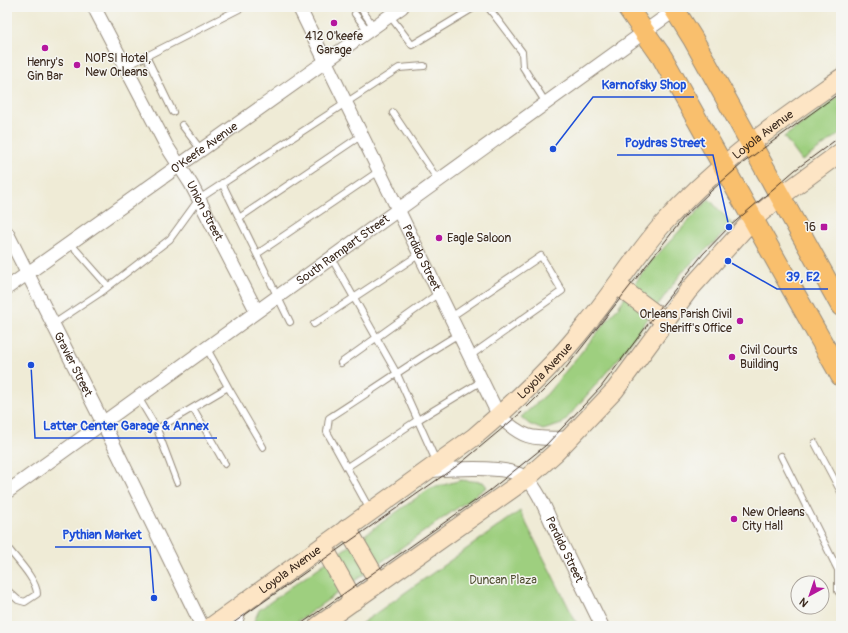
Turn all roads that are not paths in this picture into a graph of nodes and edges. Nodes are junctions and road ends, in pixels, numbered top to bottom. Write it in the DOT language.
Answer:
graph roads {
  1 [pos="94,7"];
  2 [pos="243,7"];
  3 [pos="299,7"];
  4 [pos="402,7"];
  5 [pos="475,7"];
  6 [pos="488,7"];
  7 [pos="627,7"];
  8 [pos="675,8"];
  9 [pos="362,10"];
  10 [pos="356,14"];
  11 [pos="390,16"];
  12 [pos="371,29"];
  13 [pos="645,32"];
  14 [pos="146,56"];
  15 [pos="325,62"];
  16 [pos="424,66"];
  17 [pos="125,67"];
  18 [pos="841,78"];
  19 [pos="345,102"];
  20 [pos="546,103"];
  21 [pos="173,112"];
  22 [pos="393,113"];
  23 [pos="182,125"];
  24 [pos="362,135"];
  25 [pos="750,143"];
  26 [pos="201,150"];
  27 [pos="841,152"];
  28 [pos="722,165"];
  29 [pos="180,166"];
  30 [pos="379,171"];
  31 [pos="438,180"];
  32 [pos="222,183"];
  33 [pos="780,197"];
  34 [pos="199,199"];
  35 [pos="398,209"];
  36 [pos="239,218"];
  37 [pos="752,220"];
  38 [pos="7,233"];
  39 [pos="70,243"];
  40 [pos="257,254"];
  41 [pos="420,254"];
  42 [pos="331,257"];
  43 [pos="27,274"];
  44 [pos="617,285"];
  45 [pos="108,286"];
  46 [pos="7,288"];
  47 [pos="439,293"];
  48 [pos="277,295"];
  49 [pos="354,297"];
  50 [pos="841,306"];
  51 [pos="256,310"];
  52 [pos="451,317"];
  53 [pos="290,322"];
  54 [pos="666,322"];
  55 [pos="314,324"];
  56 [pos="52,325"];
  57 [pos="459,334"];
  58 [pos="377,337"];
  59 [pos="206,347"];
  60 [pos="470,356"];
  61 [pos="341,363"];
  62 [pos="397,374"];
  63 [pos="841,376"];
  64 [pos="482,381"];
  65 [pos="228,387"];
  66 [pos="138,397"];
  67 [pos="193,408"];
  68 [pos="500,416"];
  69 [pos="416,421"];
  70 [pos="103,423"];
  71 [pos="157,428"];
  72 [pos="570,438"];
  73 [pos="815,442"];
  74 [pos="263,447"];
  75 [pos="781,456"];
  76 [pos="224,464"];
  77 [pos="347,467"];
  78 [pos="433,468"];
  79 [pos="526,479"];
  80 [pos="177,482"];
  81 [pos="7,492"];
  82 [pos="841,492"];
  83 [pos="371,512"];
  84 [pos="347,528"];
  85 [pos="323,546"];
  86 [pos="7,547"];
  87 [pos="379,583"];
  88 [pos="7,590"];
  89 [pos="841,595"];
  90 [pos="354,601"];
  91 [pos="241,605"];
  92 [pos="202,626"];
  93 [pos="212,626"];
  94 [pos="236,626"];
  95 [pos="318,626"];
  96 [pos="602,626"];
  1 -- 17 [label="street, Union Street"];
  2 -- 14 [label="lane"];
  3 -- 15 [label="street, Perdido Street"];
  4 -- 11 [label="street, O'Keefe Avenue"];
  5 -- 11 [label="lane"];
  6 -- 20 [label="lane"];
  7 -- 13 [label="main road"];
  8 -- 13 [label="street, South Rampart Street"];
  8 -- 25 [label="main road"];
  9 -- 12 [label="lane"];
  10 -- 12 [label="lane"];
  11 -- 12 [label="street, O'Keefe Avenue"];
  12 -- 15 [label="street, O'Keefe Avenue"];
  13 -- 20 [label="street, South Rampart Street"];
  13 -- 28 [label="main road"];
  14 -- 17 [label="lane"];
  14 -- 21 [label="lane"];
  15 -- 19 [label="street, Perdido Street"];
  15 -- 26 [label="street, O'Keefe Avenue"];
  16 -- 19 [label="lane"];
  17 -- 29 [label="street, Union Street"];
  18 -- 25 [label="main road, Loyola Avenue"];
  19 -- 24 [label="street, Perdido Street"];
  19 -- 32 [label="lane"];
  20 -- 31 [label="street, South Rampart Street"];
  22 -- 31 [label="lane"];
  23 -- 26 [label="lane"];
  24 -- 30 [label="street, Perdido Street"];
  24 -- 36 [label="lane"];
  25 -- 28 [label="main road, Loyola Avenue"];
  25 -- 33 [label="main road"];
  26 -- 29 [label="street, O'Keefe Avenue"];
  27 -- 33 [label="main road"];
  28 -- 37 [label="main road"];
  28 -- 44 [label="main road, Loyola Avenue"];
  29 -- 34 [label="street, Union Street"];
  29 -- 39 [label="street, O'Keefe Avenue"];
  30 -- 35 [label="street, Perdido Street"];
  30 -- 40 [label="lane"];
  31 -- 35 [label="street, South Rampart Street"];
  32 -- 34 [label="lane"];
  32 -- 36 [label="lane"];
  33 -- 37 [label="main road"];
  33 -- 50 [label="main road"];
  34 -- 45 [label="lane"];
  34 -- 51 [label="street, Union Street"];
  35 -- 41 [label="street, Perdido Street"];
  35 -- 42 [label="street, South Rampart Street"];
  36 -- 40 [label="lane"];
  37 -- 54 [label="main road"];
  37 -- 63 [label="main road"];
  38 -- 43 [label="street, Gravier Street"];
  39 -- 43 [label="street, O'Keefe Avenue"];
  39 -- 45 [label="lane"];
  40 -- 48 [label="lane"];
  41 -- 47 [label="street, Perdido Street"];
  41 -- 49 [label="lane"];
  42 -- 48 [label="street, South Rampart Street"];
  42 -- 49 [label="lane"];
  43 -- 46 [label="street, O'Keefe Avenue"];
  43 -- 56 [label="street, Gravier Street"];
  44 -- 54 [label="main road"];
  44 -- 68 [label="main road, Loyola Avenue"];
  45 -- 56 [label="lane"];
  47 -- 52 [label="street, Perdido Street"];
  47 -- 58 [label="lane"];
  48 -- 51 [label="street, South Rampart Street"];
  48 -- 53 [label="lane"];
  49 -- 55 [label="lane"];
  49 -- 58 [label="lane"];
  51 -- 59 [label="street, South Rampart Street"];
  52 -- 57 [label="street, Perdido Street"];
  52 -- 60 [label="lane"];
  54 -- 72 [label="main road"];
  56 -- 70 [label="street, Gravier Street"];
  57 -- 60 [label="street, Perdido Street"];
  57 -- 62 [label="lane"];
  58 -- 61 [label="lane"];
  58 -- 62 [label="lane"];
  59 -- 65 [label="lane"];
  59 -- 66 [label="street, South Rampart Street"];
  60 -- 64 [label="street, Perdido Street"];
  62 -- 69 [label="lane"];
  62 -- 77 [label="lane"];
  64 -- 68 [label="street, Perdido Street"];
  64 -- 69 [label="lane"];
  65 -- 67 [label="lane"];
  65 -- 74 [label="lane"];
  66 -- 70 [label="street, South Rampart Street"];
  66 -- 71 [label="lane"];
  67 -- 71 [label="lane"];
  67 -- 76 [label="lane"];
  68 -- 72 [label="street, Perdido Street"];
  68 -- 78 [label="main road, Loyola Avenue"];
  69 -- 77 [label="lane"];
  69 -- 78 [label="lane"];
  70 -- 81 [label="street, South Rampart Street"];
  70 -- 92 [label="street, Gravier Street"];
  71 -- 80 [label="lane"];
  72 -- 79 [label="main road"];
  73 -- 82 [label="lane"];
  75 -- 89 [label="lane"];
  77 -- 83 [label="lane"];
  78 -- 79 [label="street"];
  78 -- 83 [label="main road, Loyola Avenue"];
  79 -- 87 [label="main road"];
  79 -- 96 [label="street, Perdido Street"];
  83 -- 84 [label="main road, Loyola Avenue"];
  84 -- 85 [label="main road, Loyola Avenue"];
  84 -- 87 [label="main road"];
  85 -- 90 [label="main road"];
  85 -- 91 [label="main road, Loyola Avenue"];
  86 -- 88 [label="lane"];
  87 -- 90 [label="main road"];
  90 -- 95 [label="main road"];
  91 -- 93 [label="main road, Loyola Avenue"];
  91 -- 94 [label="street"];
}
